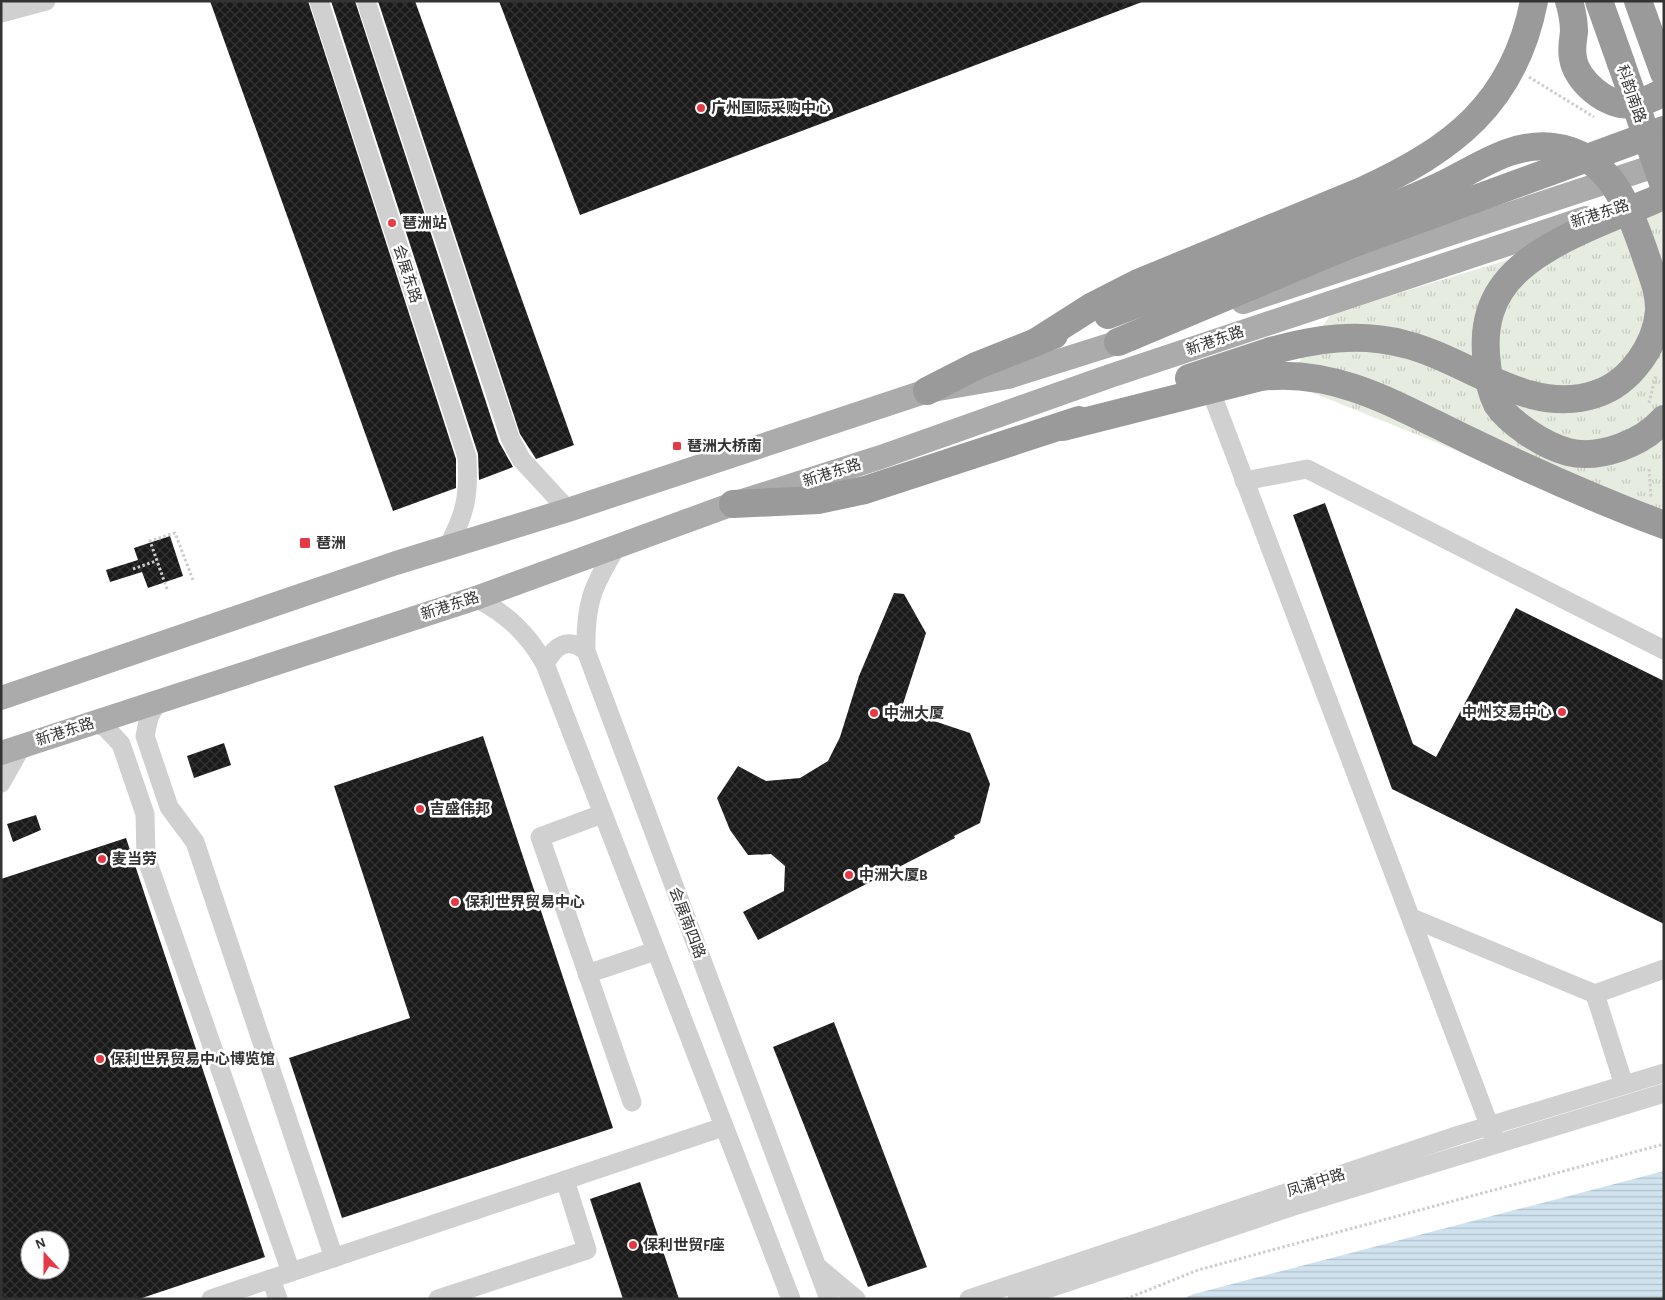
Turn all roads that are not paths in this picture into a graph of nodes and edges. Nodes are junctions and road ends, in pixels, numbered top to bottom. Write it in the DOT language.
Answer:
graph roads {
  1 [pos="46,1"];
  2 [pos="319,1"];
  3 [pos="366,1"];
  4 [pos="1534,1"];
  5 [pos="1569,1"];
  6 [pos="1599,1"];
  7 [pos="1638,1"];
  8 [pos="1,13"];
  9 [pos="1660,61"];
  10 [pos="1664,92"];
  11 [pos="1664,130"];
  12 [pos="1664,163"];
  13 [pos="1664,186"];
  14 [pos="1664,194"];
  15 [pos="1036,342"];
  16 [pos="1118,342"];
  17 [pos="1210,389"];
  18 [pos="927,391"];
  19 [pos="1658,407"];
  20 [pos="1063,427"];
  21 [pos="1244,481"];
  22 [pos="733,504"];
  23 [pos="568,510"];
  24 [pos="1664,525"];
  25 [pos="448,546"];
  26 [pos="616,548"];
  27 [pos="476,598"];
  28 [pos="1664,650"];
  29 [pos="586,651"];
  30 [pos="545,664"];
  31 [pos="1,698"];
  32 [pos="157,702"];
  33 [pos="94,722"];
  34 [pos="12,749"];
  35 [pos="1,782"];
  36 [pos="602,814"];
  37 [pos="1412,918"];
  38 [pos="655,951"];
  39 [pos="1664,969"];
  40 [pos="587,974"];
  41 [pos="1595,994"];
  42 [pos="1664,1073"];
  43 [pos="1624,1085"];
  44 [pos="1664,1093"];
  45 [pos="632,1102"];
  46 [pos="1490,1125"];
  47 [pos="723,1127"];
  48 [pos="1496,1143"];
  49 [pos="565,1180"];
  50 [pos="334,1258"];
  51 [pos="817,1266"];
  52 [pos="291,1272"];
  53 [pos="271,1279"];
  54 [pos="784,1279"];
  55 [pos="211,1299"];
  56 [pos="278,1299"];
  57 [pos="438,1299"];
  58 [pos="784,1299"];
  59 [pos="792,1299"];
  60 [pos="829,1299"];
  61 [pos="856,1299"];
  62 [pos="969,1299"];
  63 [pos="1017,1299"];
  1 -- 8 [label="street"];
  2 -- 25 [label="street, 会展东路"];
  3 -- 23 [label="street"];
  4 -- 15 [label="highway"];
  5 -- 10 [label="highway"];
  6 -- 13 [label="highway, 科韵南路, bridge"];
  7 -- 9 [label="highway"];
  11 -- 16 [label="highway"];
  12 -- 16 [label="main road, 新港东路"];
  14 -- 19 [label="highway"];
  14 -- 22 [label="main road, 新港东路"];
  15 -- 18 [label="highway"];
  15 -- 20 [label="highway, bridge"];
  16 -- 18 [label="main road, 新港东路"];
  17 -- 20 [label="highway"];
  17 -- 21 [label="street"];
  17 -- 24 [label="highway"];
  18 -- 23 [label="main road, 新港东路"];
  20 -- 22 [label="highway"];
  21 -- 28 [label="street"];
  21 -- 37 [label="street"];
  22 -- 26 [label="main road, 新港东路"];
  23 -- 25 [label="main road, 新港东路"];
  25 -- 31 [label="main road, 新港东路"];
  26 -- 27 [label="main road, 新港东路"];
  26 -- 29 [label="street, 会展南四路"];
  27 -- 30 [label="street"];
  27 -- 32 [label="main road, 新港东路"];
  29 -- 30 [label="street"];
  29 -- 51 [label="street, 会展南四路"];
  30 -- 36 [label="street"];
  32 -- 33 [label="main road, 新港东路"];
  32 -- 50 [label="street"];
  33 -- 34 [label="main road, 新港东路"];
  33 -- 52 [label="street"];
  34 -- 35 [label="street"];
  36 -- 38 [label="street"];
  36 -- 40 [label="street"];
  37 -- 41 [label="street"];
  37 -- 46 [label="street"];
  38 -- 40 [label="street"];
  38 -- 47 [label="street"];
  39 -- 41 [label="street"];
  40 -- 45 [label="street"];
  41 -- 43 [label="street"];
  42 -- 43 [label="street, 凤浦中路"];
  43 -- 46 [label="street, 凤浦中路"];
  44 -- 48 [label="street, 凤浦中路"];
  46 -- 48 [label="street"];
  46 -- 62 [label="street, 凤浦中路"];
  47 -- 49 [label="street"];
  47 -- 54 [label="street"];
  48 -- 63 [label="street, 凤浦中路"];
  49 -- 50 [label="street"];
  49 -- 57 [label="street"];
  50 -- 52 [label="street"];
  51 -- 60 [label="street, 会展南四路"];
  51 -- 61 [label="street"];
  52 -- 53 [label="street"];
  53 -- 55 [label="street"];
  53 -- 56 [label="street"];
  54 -- 58 [label="street"];
  54 -- 59 [label="street"];
}
